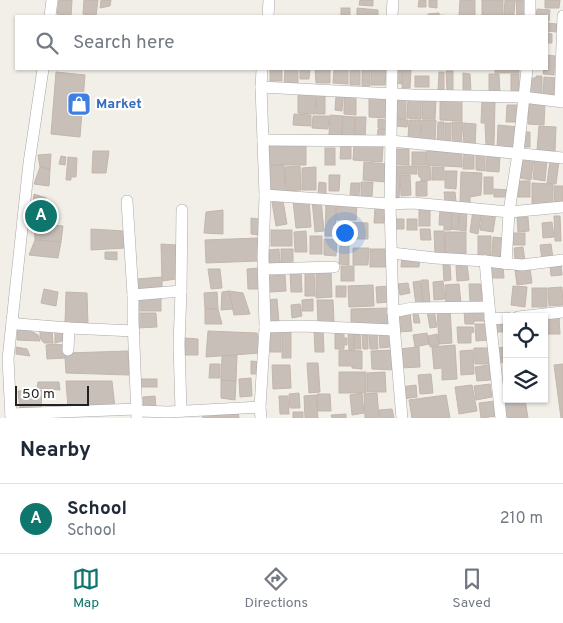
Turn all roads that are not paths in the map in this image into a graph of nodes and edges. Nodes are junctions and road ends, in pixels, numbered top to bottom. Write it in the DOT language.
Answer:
graph roads {
  1 [pos="52,0"];
  2 [pos="269,0"];
  3 [pos="393,0"];
  4 [pos="530,0"];
  5 [pos="50,15"];
  6 [pos="268,15"];
  7 [pos="392,15"];
  8 [pos="530,15"];
  9 [pos="563,16"];
  10 [pos="42,70"];
  11 [pos="262,70"];
  12 [pos="392,70"];
  13 [pos="527,70"];
  14 [pos="261,88"];
  15 [pos="392,94"];
  16 [pos="523,98"];
  17 [pos="562,101"];
  18 [pos="263,140"];
  19 [pos="391,141"];
  20 [pos="518,153"];
  21 [pos="563,158"];
  22 [pos="265,195"];
  23 [pos="127,201"];
  24 [pos="390,204"];
  25 [pos="563,208"];
  26 [pos="182,210"];
  27 [pos="508,212"];
  28 [pos="392,253"];
  29 [pos="563,260"];
  30 [pos="486,261"];
  31 [pos="506,264"];
  32 [pos="334,267"];
  33 [pos="264,269"];
  34 [pos="181,291"];
  35 [pos="134,295"];
  36 [pos="489,307"];
  37 [pos="393,312"];
  38 [pos="563,312"];
  39 [pos="548,314"];
  40 [pos="503,318"];
  41 [pos="490,319"];
  42 [pos="12,320"];
  43 [pos="264,327"];
  44 [pos="69,328"];
  45 [pos="394,330"];
  46 [pos="134,331"];
  47 [pos="68,350"];
  48 [pos="181,411"];
  49 [pos="137,413"];
  50 [pos="260,413"];
  51 [pos="11,416"];
  52 [pos="402,418"];
  53 [pos="501,418"];
  1 -- 5 [label="street"];
  2 -- 6 [label="street"];
  3 -- 7 [label="street"];
  4 -- 8 [label="street"];
  9 -- 17 [label="street"];
  10 -- 42 [label="street"];
  11 -- 14 [label="street"];
  12 -- 15 [label="street"];
  13 -- 16 [label="street"];
  14 -- 15 [label="street"];
  14 -- 18 [label="street"];
  15 -- 16 [label="street"];
  15 -- 19 [label="street"];
  16 -- 17 [label="street"];
  16 -- 20 [label="street"];
  18 -- 19 [label="street"];
  18 -- 22 [label="street"];
  19 -- 20 [label="street"];
  19 -- 24 [label="street"];
  20 -- 21 [label="street"];
  20 -- 27 [label="street"];
  22 -- 24 [label="street"];
  22 -- 33 [label="street"];
  23 -- 35 [label="street"];
  24 -- 27 [label="street"];
  24 -- 28 [label="street"];
  25 -- 27 [label="street"];
  26 -- 34 [label="street"];
  27 -- 31 [label="street"];
  28 -- 30 [label="street"];
  28 -- 37 [label="street"];
  29 -- 31 [label="street"];
  30 -- 31 [label="street"];
  30 -- 36 [label="street"];
  32 -- 33 [label="street"];
  33 -- 43 [label="street"];
  34 -- 35 [label="street"];
  34 -- 48 [label="street"];
  35 -- 46 [label="street"];
  36 -- 37 [label="street"];
  36 -- 41 [label="street"];
  37 -- 45 [label="street"];
  38 -- 39 [label="street"];
  40 -- 41 [label="street"];
  41 -- 53 [label="street"];
  42 -- 44 [label="street"];
  42 -- 51 [label="street"];
  43 -- 45 [label="street"];
  43 -- 50 [label="street"];
  44 -- 46 [label="street"];
  44 -- 47 [label="street"];
  45 -- 52 [label="street"];
  46 -- 49 [label="street"];
  48 -- 49 [label="street"];
  48 -- 50 [label="street"];
  49 -- 51 [label="street"];
}
